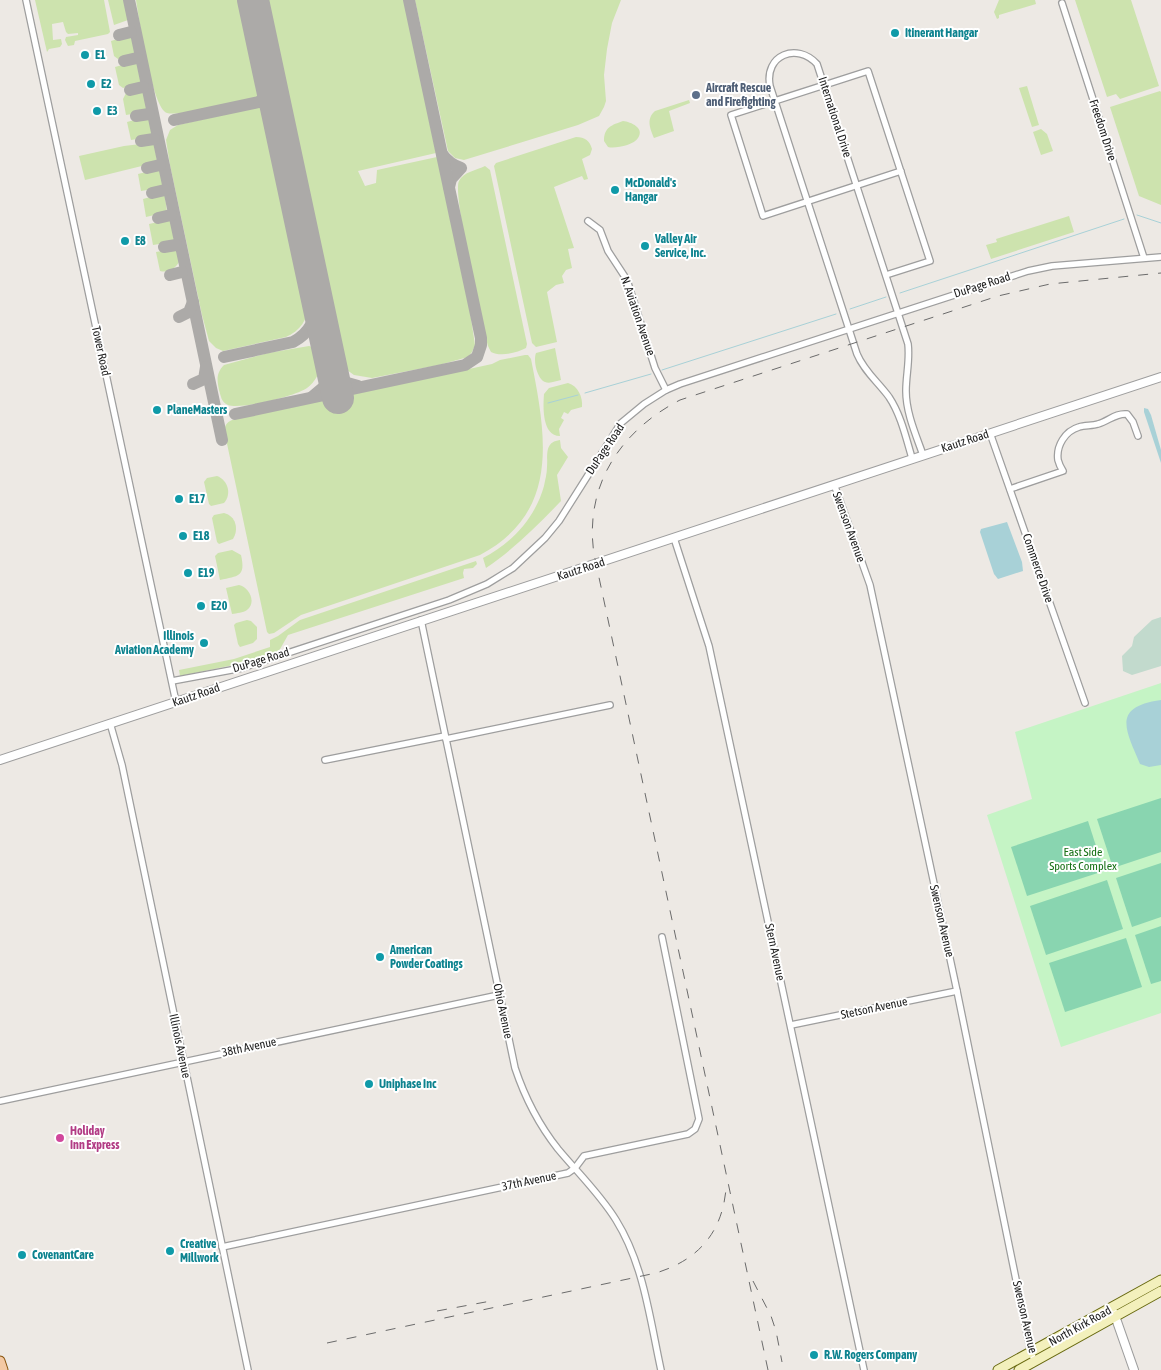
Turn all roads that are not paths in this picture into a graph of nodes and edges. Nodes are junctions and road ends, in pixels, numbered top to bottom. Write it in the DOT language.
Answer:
graph roads {
  1 [pos="26,0"];
  2 [pos="1062,3"];
  3 [pos="824,85"];
  4 [pos="775,101"];
  5 [pos="901,171"];
  6 [pos="857,185"];
  7 [pos="808,201"];
  8 [pos="588,222"];
  9 [pos="1161,257"];
  10 [pos="1144,258"];
  11 [pos="886,275"];
  12 [pos="898,312"];
  13 [pos="849,329"];
  14 [pos="1161,377"];
  15 [pos="666,390"];
  16 [pos="990,433"];
  17 [pos="1138,436"];
  18 [pos="923,455"];
  19 [pos="912,458"];
  20 [pos="834,484"];
  21 [pos="1010,489"];
  22 [pos="674,538"];
  23 [pos="421,620"];
  24 [pos="172,681"];
  25 [pos="176,702"];
  26 [pos="1085,703"];
  27 [pos="610,705"];
  28 [pos="110,723"];
  29 [pos="445,737"];
  30 [pos="0,760"];
  31 [pos="324,760"];
  32 [pos="662,937"];
  33 [pos="957,991"];
  34 [pos="499,995"];
  35 [pos="791,1026"];
  36 [pos="183,1061"];
  37 [pos="0,1101"];
  38 [pos="575,1168"];
  39 [pos="222,1247"];
  40 [pos="1161,1280"];
  41 [pos="1161,1291"];
  42 [pos="1114,1312"];
  43 [pos="1033,1357"];
  44 [pos="0,1362"];
  45 [pos="2,1370"];
  46 [pos="248,1370"];
  47 [pos="661,1370"];
  48 [pos="864,1370"];
  49 [pos="998,1370"];
  50 [pos="1019,1370"];
  51 [pos="1134,1370"];
  1 -- 24 [label="street, Tower Road"];
  2 -- 10 [label="street, Freedom Drive"];
  3 -- 4 [label="street"];
  3 -- 4 [label="street, International Drive"];
  3 -- 5 [label="street"];
  3 -- 6 [label="street, International Drive"];
  4 -- 7 [label="street, International Drive"];
  4 -- 7 [label="street"];
  5 -- 6 [label="street"];
  5 -- 11 [label="street"];
  6 -- 7 [label="street"];
  6 -- 11 [label="street, International Drive"];
  7 -- 13 [label="street, International Drive"];
  8 -- 15 [label="street, N. Aviation Avenue"];
  9 -- 10 [label="street, DuPage Road"];
  10 -- 12 [label="street, DuPage Road"];
  11 -- 12 [label="street, International Drive"];
  12 -- 13 [label="street, DuPage Road"];
  12 -- 18 [label="street, International Drive"];
  13 -- 15 [label="street, DuPage Road"];
  13 -- 19 [label="street, International Drive"];
  14 -- 16 [label="street, Kautz Road"];
  15 -- 24 [label="street, DuPage Road"];
  16 -- 18 [label="street, Kautz Road"];
  16 -- 21 [label="street, Commerce Drive"];
  17 -- 21 [label="street"];
  18 -- 19 [label="street, Kautz Road"];
  19 -- 20 [label="street, Kautz Road"];
  20 -- 22 [label="street, Kautz Road"];
  20 -- 33 [label="street, Swenson Avenue"];
  21 -- 26 [label="street, Commerce Drive"];
  22 -- 23 [label="street, Kautz Road"];
  22 -- 35 [label="street, Stern Avenue"];
  23 -- 25 [label="street, Kautz Road"];
  23 -- 29 [label="street, Ohio Avenue"];
  24 -- 25 [label="street, Tower Road"];
  25 -- 28 [label="street, Kautz Road"];
  27 -- 29 [label="street"];
  28 -- 30 [label="street, Kautz Road"];
  28 -- 36 [label="street, Illinois Avenue"];
  29 -- 31 [label="street"];
  29 -- 34 [label="street, Ohio Avenue"];
  32 -- 38 [label="street, 37th Avenue"];
  33 -- 35 [label="street, Stetson Avenue"];
  33 -- 43 [label="street, Swenson Avenue"];
  34 -- 36 [label="street, 38th Avenue"];
  34 -- 38 [label="street, Ohio Avenue"];
  35 -- 48 [label="street, Stern Avenue"];
  36 -- 37 [label="street, 38th Avenue"];
  36 -- 39 [label="street, Illinois Avenue"];
  38 -- 39 [label="street, 37th Avenue"];
  38 -- 47 [label="street, Ohio Avenue"];
  39 -- 46 [label="street, Illinois Avenue"];
  40 -- 42 [label="main road, North Kirk Road"];
  41 -- 42 [label="main road, North Kirk Road"];
  42 -- 43 [label="main road, North Kirk Road"];
  42 -- 51 [label="street"];
  43 -- 49 [label="main road, North Kirk Road"];
  43 -- 50 [label="main road, North Kirk Road"];
  44 -- 45 [label="main road"];
}
